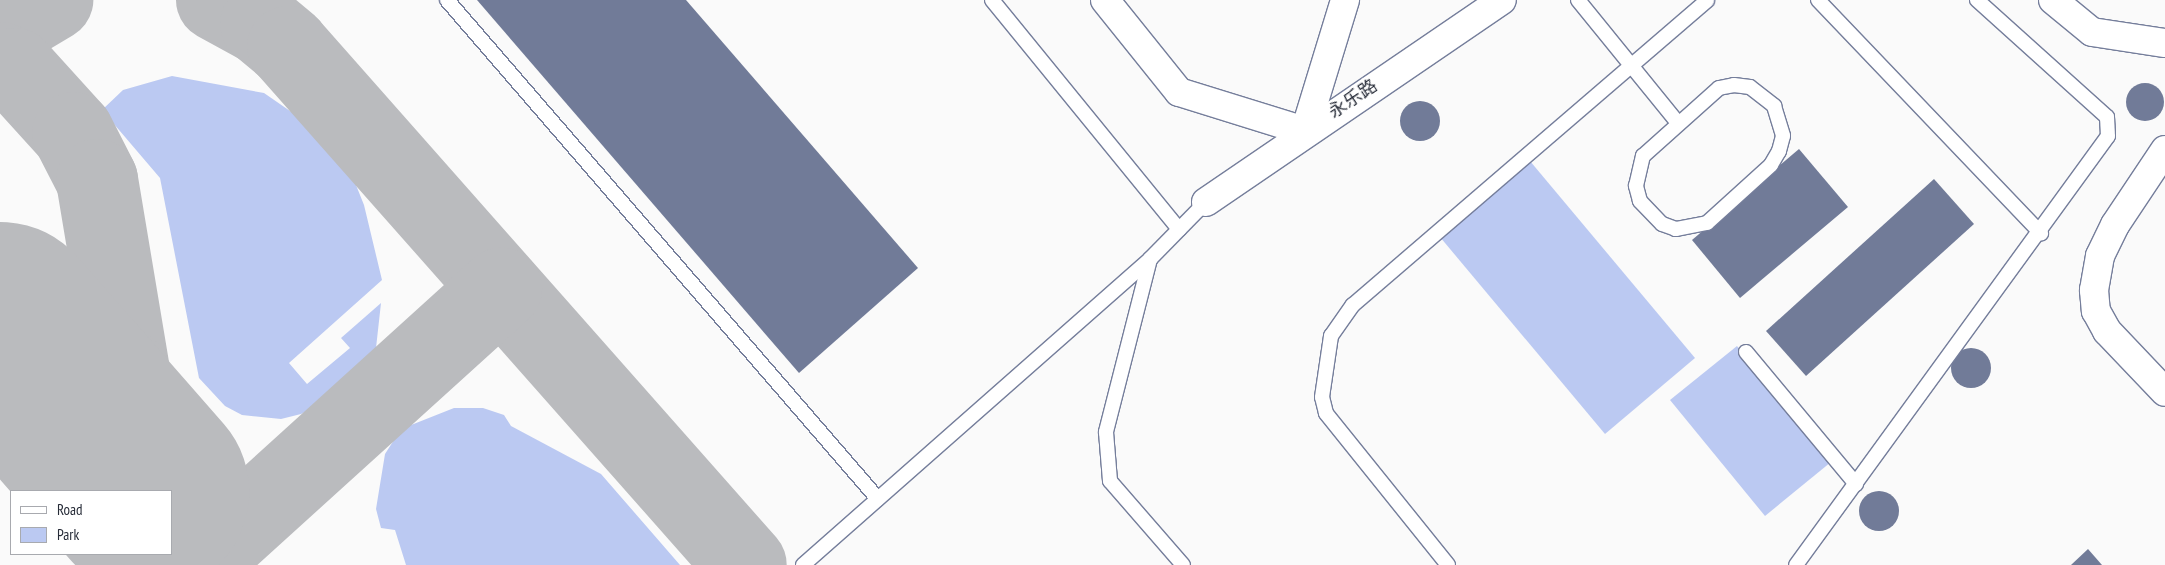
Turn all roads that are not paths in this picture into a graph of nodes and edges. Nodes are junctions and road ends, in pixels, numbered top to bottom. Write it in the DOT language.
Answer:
graph roads {
  1 [pos="447,0"];
  2 [pos="992,0"];
  3 [pos="1105,0"];
  4 [pos="1345,0"];
  5 [pos="1502,0"];
  6 [pos="1578,0"];
  7 [pos="1707,0"];
  8 [pos="1818,0"];
  9 [pos="1977,0"];
  10 [pos="2053,0"];
  11 [pos="2165,44"];
  12 [pos="1631,66"];
  13 [pos="1678,123"];
  14 [pos="1305,131"];
  15 [pos="2165,150"];
  16 [pos="1206,202"];
  17 [pos="1180,228"];
  18 [pos="2041,233"];
  19 [pos="1150,258"];
  20 [pos="1746,352"];
  21 [pos="2165,392"];
  22 [pos="1856,484"];
  23 [pos="878,499"];
  24 [pos="803,565"];
  25 [pos="1182,565"];
  26 [pos="1448,565"];
  27 [pos="1796,565"];
  1 -- 23 [label="lane"];
  2 -- 17 [label="lane"];
  3 -- 14 [label="street"];
  4 -- 14 [label="street"];
  5 -- 14 [label="street, 永乐路"];
  6 -- 12 [label="lane"];
  7 -- 12 [label="lane"];
  8 -- 18 [label="lane"];
  9 -- 18 [label="lane"];
  10 -- 11 [label="street"];
  12 -- 13 [label="lane"];
  12 -- 26 [label="lane"];
  13 -- 13 [label="lane"];
  14 -- 16 [label="street, 永乐路"];
  15 -- 21 [label="street"];
  16 -- 17 [label="lane"];
  17 -- 19 [label="lane"];
  18 -- 22 [label="lane"];
  19 -- 23 [label="lane"];
  19 -- 25 [label="lane"];
  20 -- 22 [label="lane"];
  22 -- 27 [label="lane"];
  23 -- 24 [label="lane"];
}
